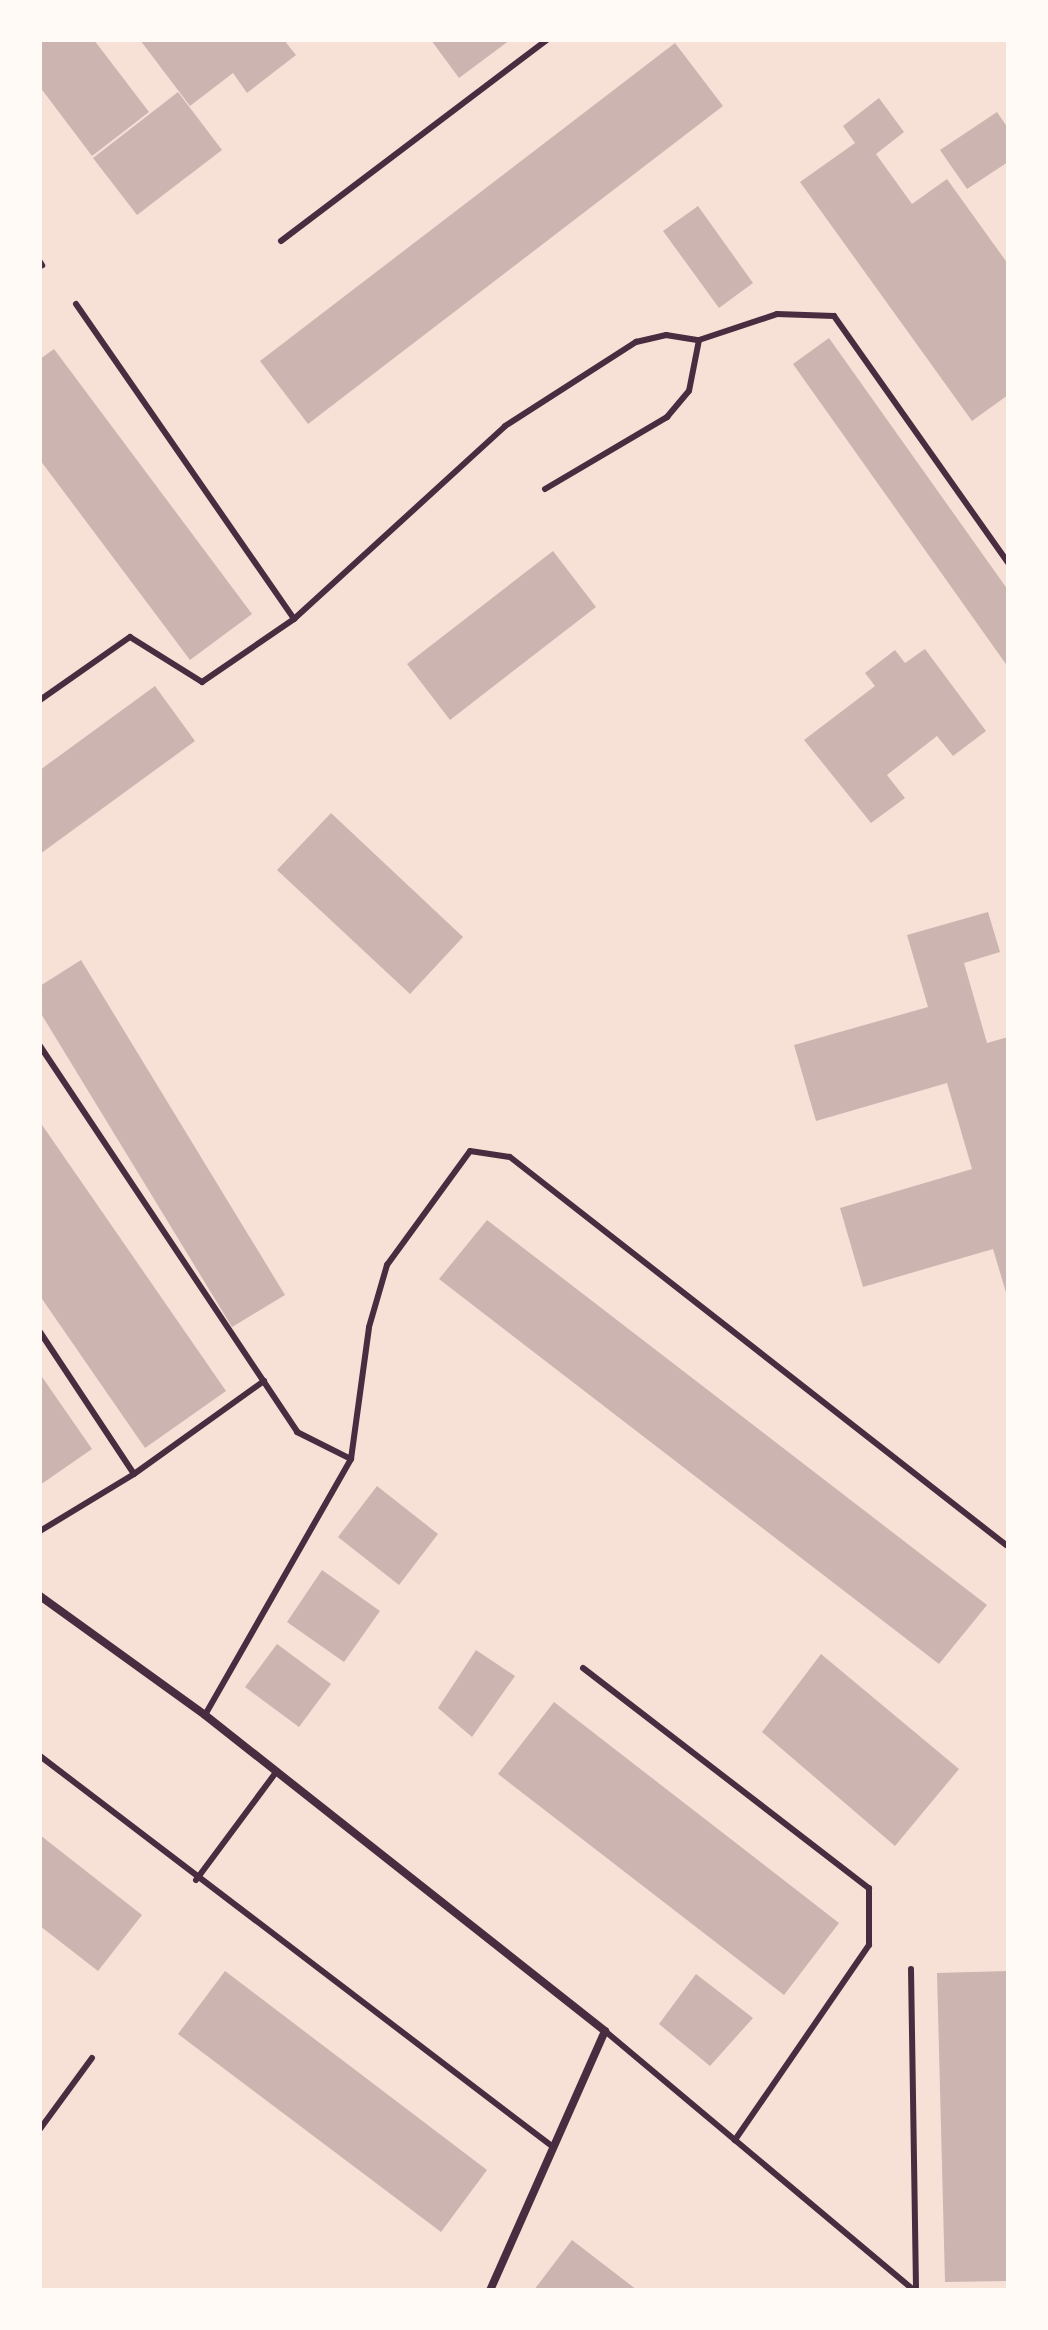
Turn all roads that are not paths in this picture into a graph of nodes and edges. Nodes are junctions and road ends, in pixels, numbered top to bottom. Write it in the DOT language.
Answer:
graph roads {
  1 [pos="547,40"];
  2 [pos="281,241"];
  3 [pos="76,304"];
  4 [pos="699,340"];
  5 [pos="545,489"];
  6 [pos="1008,563"];
  7 [pos="294,619"];
  8 [pos="40,700"];
  9 [pos="40,1046"];
  10 [pos="40,1332"];
  11 [pos="264,1381"];
  12 [pos="351,1459"];
  13 [pos="134,1474"];
  14 [pos="40,1531"];
  15 [pos="1006,1545"];
  16 [pos="40,1596"];
  17 [pos="583,1668"];
  18 [pos="205,1715"];
  19 [pos="40,1756"];
  20 [pos="277,1771"];
  21 [pos="196,1880"];
  22 [pos="911,1969"];
  23 [pos="605,2031"];
  24 [pos="92,2058"];
  25 [pos="40,2129"];
  26 [pos="735,2140"];
  27 [pos="553,2147"];
  28 [pos="490,2290"];
  29 [pos="915,2290"];
  1 -- 2 [label="lane"];
  3 -- 7 [label="lane"];
  4 -- 5 [label="lane"];
  4 -- 6 [label="lane"];
  4 -- 7 [label="lane"];
  7 -- 8 [label="lane"];
  9 -- 11 [label="lane"];
  10 -- 13 [label="lane"];
  11 -- 12 [label="lane"];
  11 -- 13 [label="lane"];
  12 -- 15 [label="lane"];
  12 -- 18 [label="lane"];
  13 -- 14 [label="lane"];
  16 -- 18 [label="street"];
  17 -- 26 [label="lane"];
  18 -- 20 [label="street"];
  19 -- 21 [label="lane"];
  20 -- 21 [label="lane"];
  20 -- 23 [label="street"];
  21 -- 27 [label="lane"];
  22 -- 29 [label="lane"];
  23 -- 26 [label="lane"];
  23 -- 27 [label="street"];
  24 -- 25 [label="lane"];
  26 -- 29 [label="lane"];
  27 -- 28 [label="street"];
}
